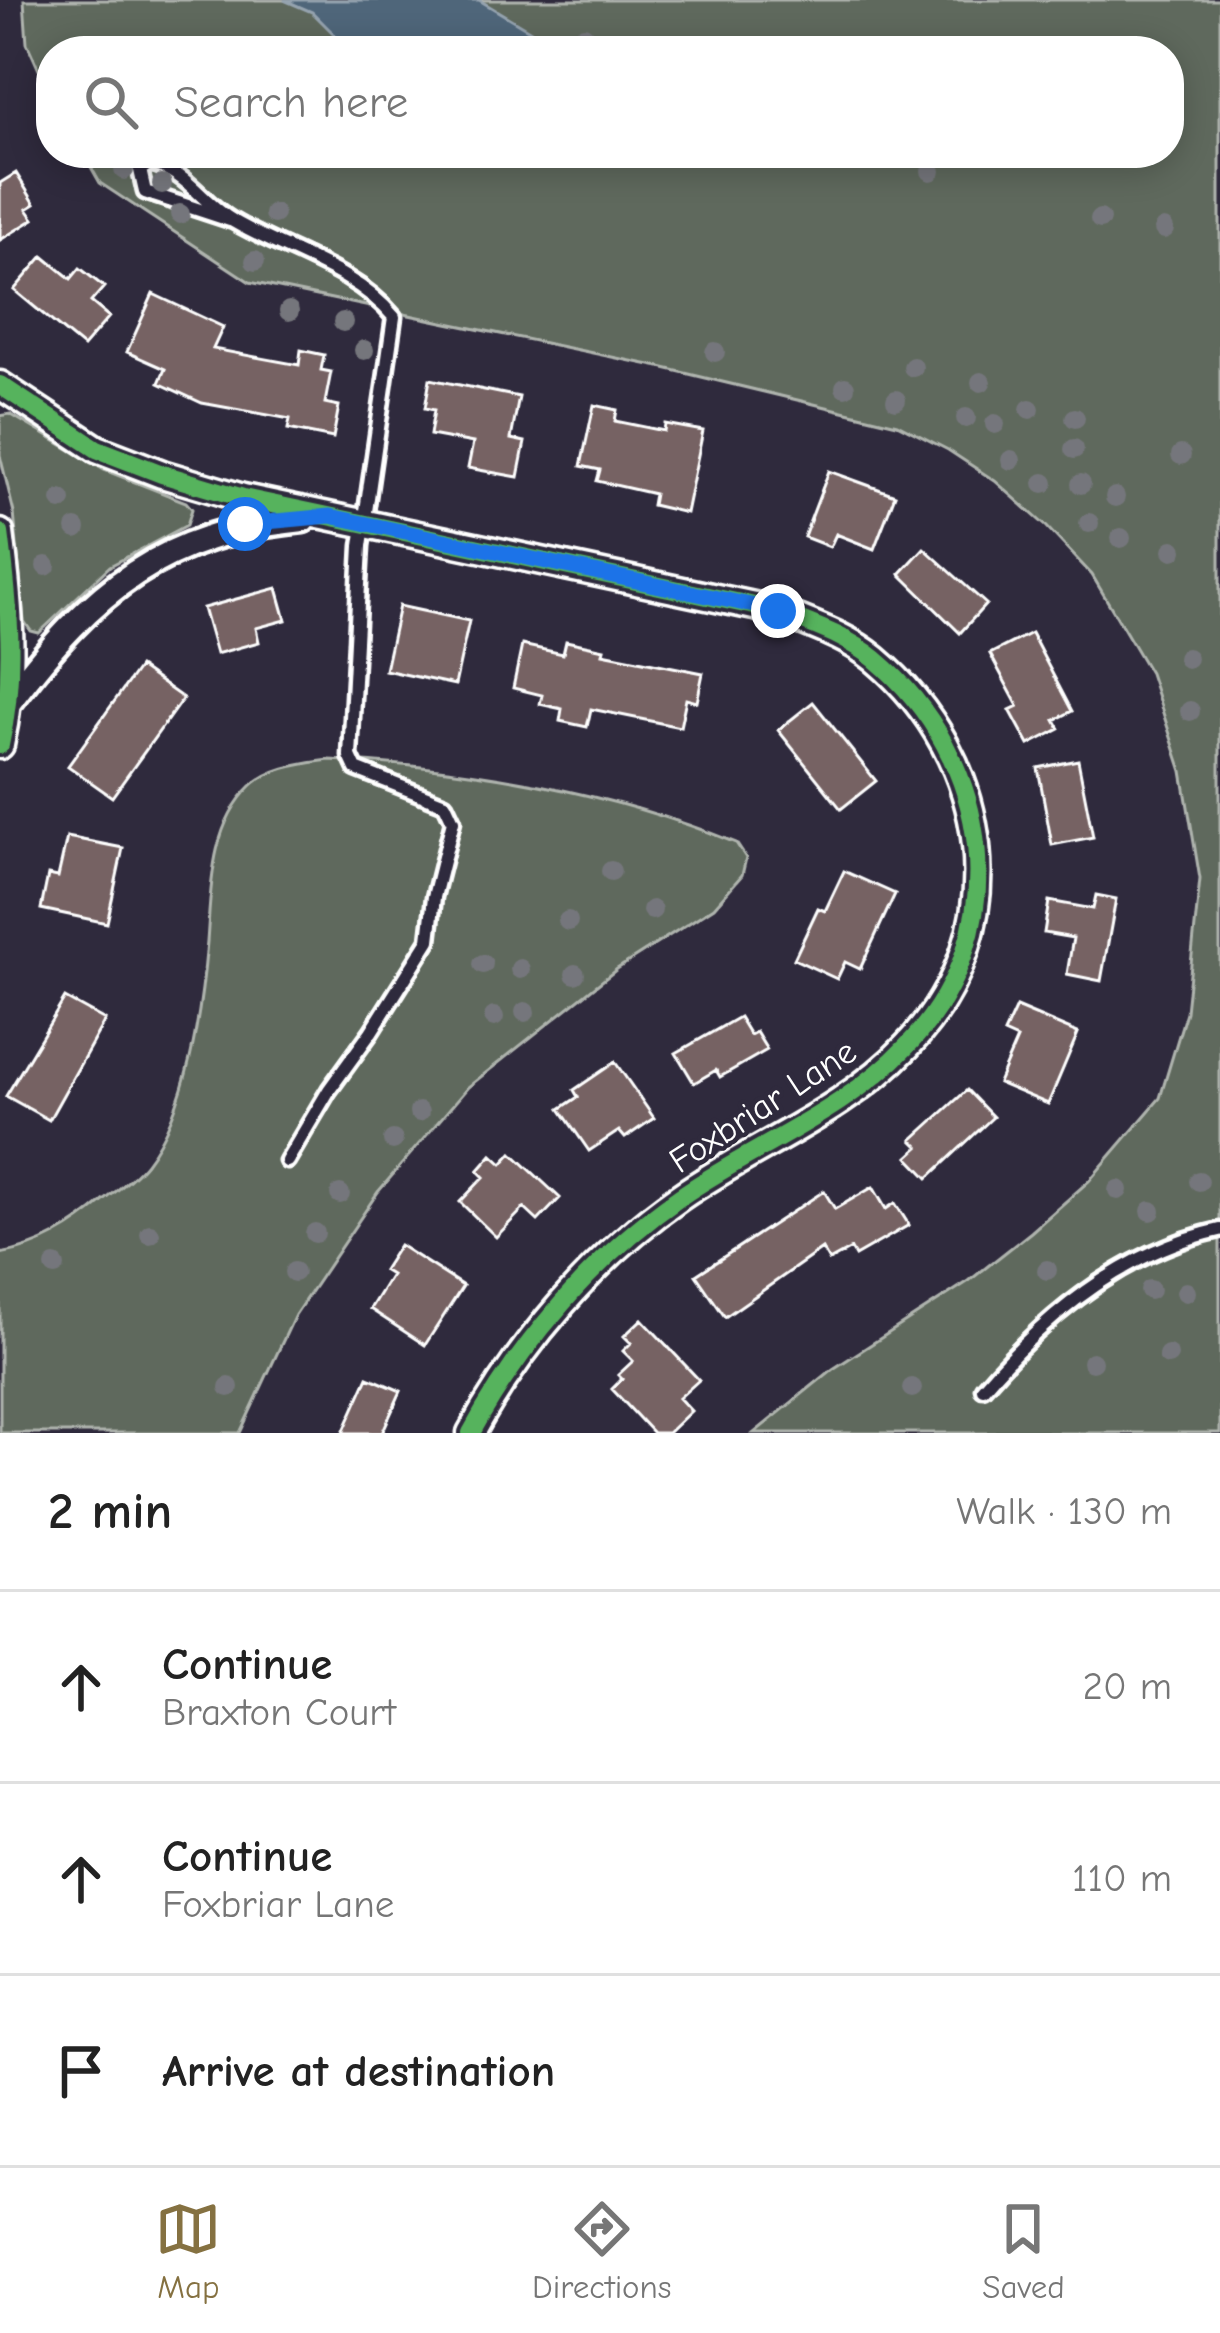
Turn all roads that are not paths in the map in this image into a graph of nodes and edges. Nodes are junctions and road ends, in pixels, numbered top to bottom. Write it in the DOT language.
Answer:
graph roads {
  1 [pos="143,168"];
  2 [pos="168,168"];
  3 [pos="230,220"];
  4 [pos="0,385"];
  5 [pos="330,516"];
  6 [pos="364,523"];
  7 [pos="0,532"];
  8 [pos="10,699"];
  9 [pos="0,745"];
  10 [pos="287,1161"];
  11 [pos="1220,1230"];
  12 [pos="983,1388"];
  13 [pos="471,1433"];
  1 -- 3 [label="lane"];
  2 -- 3 [label="lane"];
  3 -- 6 [label="lane"];
  4 -- 5 [label="street, Foxbriar Lane"];
  5 -- 6 [label="street, Foxbriar Lane"];
  5 -- 8 [label="street"];
  6 -- 10 [label="lane"];
  6 -- 13 [label="street, Foxbriar Lane"];
  7 -- 8 [label="street"];
  8 -- 9 [label="street"];
  11 -- 12 [label="lane"];
}
